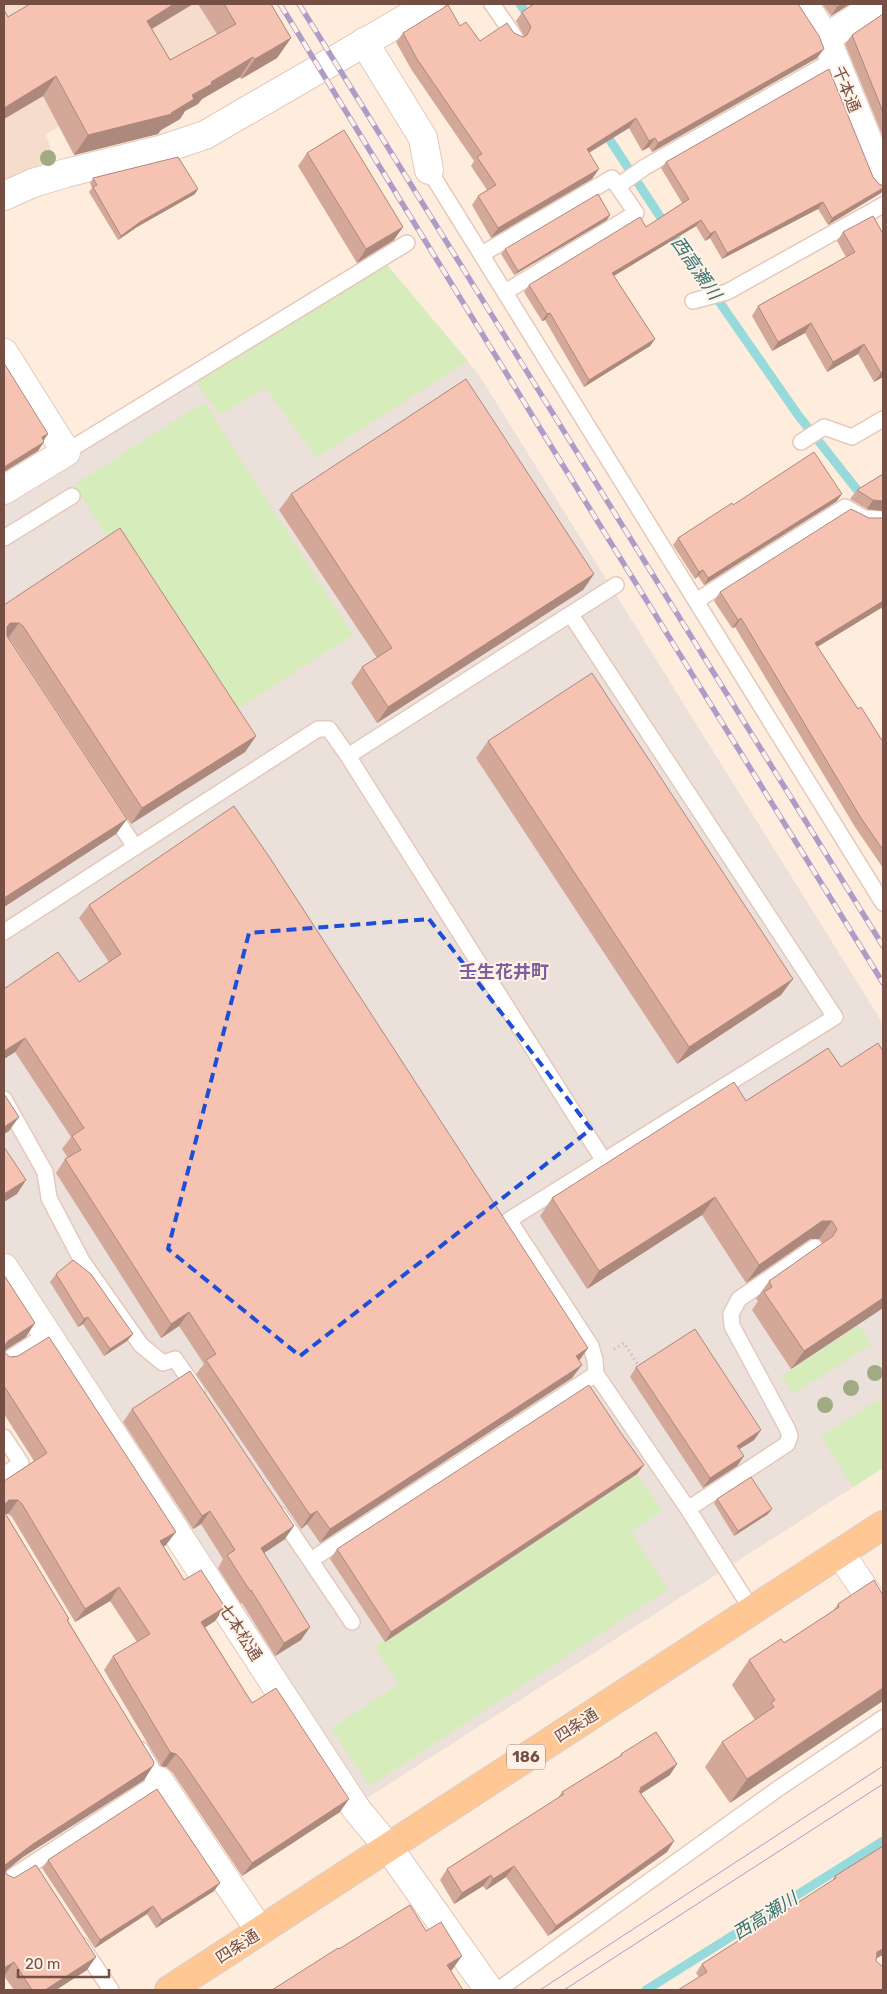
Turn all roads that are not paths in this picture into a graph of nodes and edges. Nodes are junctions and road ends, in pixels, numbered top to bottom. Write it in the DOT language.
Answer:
graph roads {
  1 [pos="431,4"];
  2 [pos="492,4"];
  3 [pos="804,4"];
  4 [pos="878,4"];
  5 [pos="515,36"];
  6 [pos="364,42"];
  7 [pos="831,48"];
  8 [pos="429,170"];
  9 [pos="883,178"];
  10 [pos="621,183"];
  11 [pos="4,196"];
  12 [pos="883,204"];
  13 [pos="407,243"];
  14 [pos="482,254"];
  15 [pos="505,292"];
  16 [pos="693,301"];
  17 [pos="4,353"];
  18 [pos="883,419"];
  19 [pos="801,442"];
  20 [pos="66,452"];
  21 [pos="4,490"];
  22 [pos="72,496"];
  23 [pos="883,519"];
  24 [pos="4,538"];
  25 [pos="616,585"];
  26 [pos="696,601"];
  27 [pos="571,615"];
  28 [pos="348,756"];
  29 [pos="102,797"];
  30 [pos="135,847"];
  31 [pos="883,903"];
  32 [pos="4,932"];
  33 [pos="4,1099"];
  34 [pos="604,1161"];
  35 [pos="815,1247"];
  36 [pos="4,1268"];
  37 [pos="47,1334"];
  38 [pos="4,1362"];
  39 [pos="596,1374"];
  40 [pos="208,1407"];
  41 [pos="4,1438"];
  42 [pos="4,1475"];
  43 [pos="273,1504"];
  44 [pos="688,1509"];
  45 [pos="883,1525"];
  46 [pos="840,1553"];
  47 [pos="310,1560"];
  48 [pos="752,1610"];
  49 [pos="883,1617"];
  50 [pos="352,1622"];
  51 [pos="883,1718"];
  52 [pos="134,1739"];
  53 [pos="159,1781"];
  54 [pos="388,1847"];
  55 [pos="29,1865"];
  56 [pos="39,1881"];
  57 [pos="4,1882"];
  58 [pos="260,1931"];
  59 [pos="75,1936"];
  60 [pos="111,1990"];
  61 [pos="169,1990"];
  62 [pos="489,1990"];
  63 [pos="498,1990"];
  1 -- 6 [label="street"];
  2 -- 5 [label="lane"];
  3 -- 7 [label="street, 千本通"];
  4 -- 7 [label="street"];
  6 -- 8 [label="street"];
  6 -- 11 [label="street"];
  7 -- 9 [label="street, 千本通"];
  7 -- 10 [label="lane"];
  8 -- 14 [label="lane"];
  10 -- 14 [label="lane"];
  10 -- 15 [label="lane"];
  12 -- 16 [label="lane"];
  13 -- 20 [label="lane"];
  14 -- 15 [label="lane"];
  15 -- 26 [label="lane"];
  17 -- 20 [label="street"];
  18 -- 19 [label="lane"];
  20 -- 21 [label="street"];
  22 -- 24 [label="lane"];
  23 -- 26 [label="lane"];
  25 -- 27 [label="lane"];
  26 -- 31 [label="lane"];
  27 -- 28 [label="lane"];
  27 -- 34 [label="lane"];
  28 -- 30 [label="lane"];
  28 -- 34 [label="lane"];
  29 -- 30 [label="lane"];
  30 -- 32 [label="lane"];
  33 -- 40 [label="lane"];
  34 -- 39 [label="lane"];
  35 -- 44 [label="lane"];
  36 -- 37 [label="street, 七本松通"];
  37 -- 38 [label="lane"];
  37 -- 54 [label="street, 七本松通"];
  39 -- 44 [label="lane"];
  39 -- 47 [label="lane"];
  41 -- 42 [label="lane"];
  43 -- 47 [label="lane"];
  44 -- 48 [label="lane"];
  45 -- 46 [label="main road, 四条通 / 186"];
  46 -- 48 [label="main road, 四条通 / 186"];
  46 -- 49 [label="street"];
  47 -- 50 [label="lane"];
  48 -- 54 [label="main road, 四条通 / 186"];
  51 -- 63 [label="lane"];
  52 -- 53 [label="lane"];
  53 -- 55 [label="lane"];
  53 -- 58 [label="street"];
  54 -- 58 [label="main road, 四条通 / 186"];
  54 -- 62 [label="street, 七本松通"];
  55 -- 56 [label="lane"];
  55 -- 57 [label="lane"];
  58 -- 61 [label="main road, 四条通 / 186"];
  59 -- 60 [label="lane"];
}
